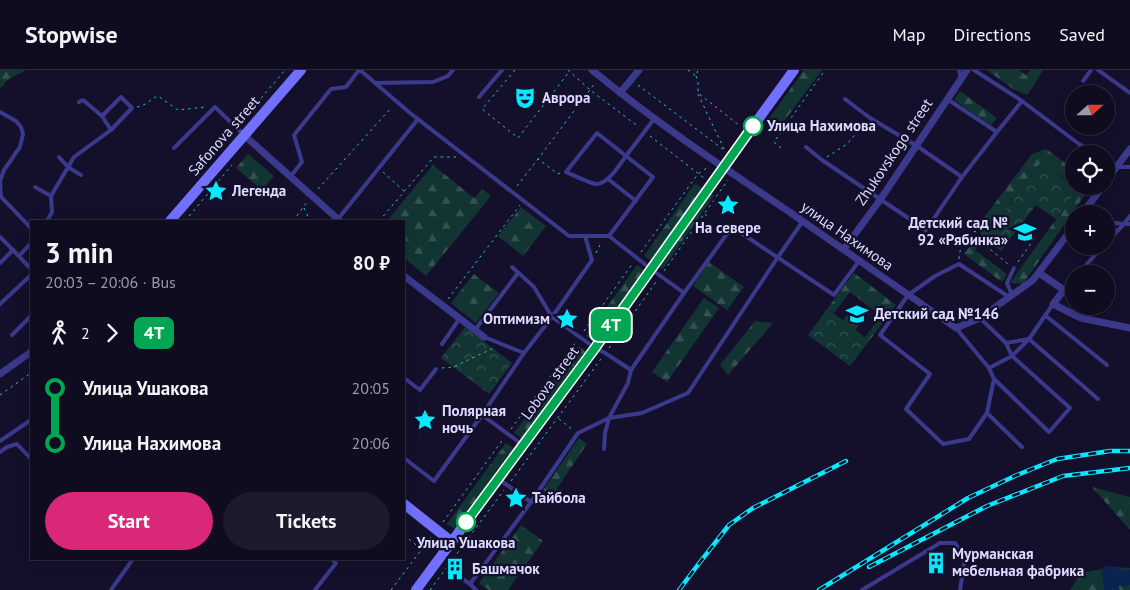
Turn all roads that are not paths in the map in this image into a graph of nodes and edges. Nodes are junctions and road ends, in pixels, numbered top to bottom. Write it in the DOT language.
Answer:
graph roads {
  1 [pos="302,70"];
  2 [pos="359,70"];
  3 [pos="453,70"];
  4 [pos="502,70"];
  5 [pos="592,70"];
  6 [pos="639,70"];
  7 [pos="794,70"];
  8 [pos="959,70"];
  9 [pos="967,70"];
  10 [pos="974,70"];
  11 [pos="1091,70"];
  12 [pos="1098,70"];
  13 [pos="961,79"];
  14 [pos="1083,81"];
  15 [pos="375,84"];
  16 [pos="620,93"];
  17 [pos="1130,93"];
  18 [pos="479,96"];
  19 [pos="845,99"];
  20 [pos="947,99"];
  21 [pos="1022,101"];
  22 [pos="79,102"];
  23 [pos="0,112"];
  24 [pos="102,116"];
  25 [pos="654,119"];
  26 [pos="418,120"];
  27 [pos="111,130"];
  28 [pos="997,132"];
  29 [pos="245,136"];
  30 [pos="1081,145"];
  31 [pos="916,146"];
  32 [pos="806,147"];
  33 [pos="174,148"];
  34 [pos="1130,149"];
  35 [pos="626,156"];
  36 [pos="58,157"];
  37 [pos="719,165"];
  38 [pos="68,167"];
  39 [pos="1116,167"];
  40 [pos="1130,167"];
  41 [pos="81,175"];
  42 [pos="290,177"];
  43 [pos="962,177"];
  44 [pos="608,179"];
  45 [pos="35,187"];
  46 [pos="51,196"];
  47 [pos="880,200"];
  48 [pos="636,201"];
  49 [pos="1130,216"];
  50 [pos="48,220"];
  51 [pos="171,220"];
  52 [pos="339,220"];
  53 [pos="803,221"];
  54 [pos="1115,223"];
  55 [pos="1124,224"];
  56 [pos="1130,224"];
  57 [pos="30,227"];
  58 [pos="1115,234"];
  59 [pos="585,236"];
  60 [pos="608,236"];
  61 [pos="0,237"];
  62 [pos="1065,238"];
  63 [pos="30,244"];
  64 [pos="844,249"];
  65 [pos="13,250"];
  66 [pos="1096,255"];
  67 [pos="19,256"];
  68 [pos="778,258"];
  69 [pos="859,261"];
  70 [pos="0,263"];
  71 [pos="1086,265"];
  72 [pos="512,267"];
  73 [pos="30,268"];
  74 [pos="1014,268"];
  75 [pos="651,269"];
  76 [pos="1039,272"];
  77 [pos="518,273"];
  78 [pos="30,276"];
  79 [pos="405,277"];
  80 [pos="1064,290"];
  81 [pos="684,293"];
  82 [pos="908,295"];
  83 [pos="1010,296"];
  84 [pos="0,304"];
  85 [pos="1053,304"];
  86 [pos="1046,316"];
  87 [pos="30,317"];
  88 [pos="552,317"];
  89 [pos="460,318"];
  90 [pos="980,318"];
  91 [pos="956,328"];
  92 [pos="1130,328"];
  93 [pos="475,330"];
  94 [pos="12,335"];
  95 [pos="484,337"];
  96 [pos="1029,339"];
  97 [pos="1006,343"];
  98 [pos="442,344"];
  99 [pos="595,348"];
  100 [pos="30,353"];
  101 [pos="524,353"];
  102 [pos="1012,356"];
  103 [pos="1107,365"];
  104 [pos="989,368"];
  105 [pos="436,369"];
  106 [pos="631,370"];
  107 [pos="0,374"];
  108 [pos="405,379"];
  109 [pos="994,379"];
  110 [pos="1098,399"];
  111 [pos="987,413"];
  112 [pos="482,415"];
  113 [pos="609,418"];
  114 [pos="30,421"];
  115 [pos="0,441"];
  116 [pos="523,445"];
  117 [pos="1022,447"];
  118 [pos="604,449"];
  119 [pos="0,452"];
  120 [pos="30,458"];
  121 [pos="405,461"];
  122 [pos="498,479"];
  123 [pos="531,502"];
  124 [pos="405,505"];
  125 [pos="452,542"];
  126 [pos="132,560"];
  127 [pos="332,560"];
  128 [pos="455,574"];
  129 [pos="470,584"];
  130 [pos="111,590"];
  131 [pos="315,590"];
  132 [pos="416,590"];
  133 [pos="476,590"];
  134 [pos="862,590"];
  135 [pos="960,590"];
  1 -- 29 [label="street, Safonova street"];
  2 -- 15 [label="lane"];
  2 -- 42 [label="lane"];
  3 -- 15 [label="lane"];
  4 -- 18 [label="lane"];
  5 -- 16 [label="street, улица Нахимова"];
  6 -- 16 [label="street"];
  7 -- 37 [label="street, Lobova street"];
  8 -- 13 [label="lane"];
  9 -- 13 [label="street, Zhukovskogo street"];
  10 -- 21 [label="lane"];
  11 -- 14 [label="lane"];
  12 -- 17 [label="lane"];
  13 -- 20 [label="street, Zhukovskogo street"];
  15 -- 26 [label="lane"];
  16 -- 25 [label="street, улица Нахимова"];
  19 -- 31 [label="lane"];
  20 -- 28 [label="lane"];
  20 -- 31 [label="street, Zhukovskogo street"];
  21 -- 28 [label="lane"];
  21 -- 30 [label="lane"];
  22 -- 24 [label="lane"];
  23 -- 57 [label="lane"];
  24 -- 27 [label="lane"];
  24 -- 27 [label="lane"];
  25 -- 35 [label="lane"];
  25 -- 37 [label="street, улица Нахимова"];
  26 -- 52 [label="lane"];
  26 -- 59 [label="lane"];
  27 -- 38 [label="lane"];
  28 -- 43 [label="lane"];
  29 -- 33 [label="lane"];
  29 -- 42 [label="street"];
  29 -- 51 [label="street, Safonova street"];
  31 -- 43 [label="lane"];
  31 -- 47 [label="street, Zhukovskogo street"];
  32 -- 47 [label="lane"];
  34 -- 39 [label="street"];
  35 -- 44 [label="lane"];
  35 -- 44 [label="lane"];
  35 -- 48 [label="lane"];
  36 -- 38 [label="lane"];
  37 -- 53 [label="street, улица Нахимова"];
  37 -- 75 [label="street, Lobova street"];
  38 -- 41 [label="lane"];
  38 -- 46 [label="lane"];
  39 -- 40 [label="lane"];
  42 -- 52 [label="street"];
  43 -- 47 [label="lane"];
  44 -- 48 [label="lane"];
  45 -- 46 [label="lane"];
  46 -- 50 [label="lane"];
  47 -- 64 [label="street, Zhukovskogo street"];
  48 -- 60 [label="lane"];
  49 -- 55 [label="lane"];
  53 -- 64 [label="street, улица Нахимова"];
  53 -- 68 [label="lane"];
  54 -- 55 [label="lane"];
  55 -- 56 [label="lane"];
  55 -- 58 [label="lane"];
  59 -- 60 [label="lane"];
  59 -- 88 [label="lane"];
  60 -- 75 [label="lane"];
  61 -- 65 [label="lane"];
  62 -- 76 [label="street"];
  63 -- 67 [label="lane"];
  64 -- 69 [label="street, улица Нахимова"];
  65 -- 67 [label="lane"];
  65 -- 70 [label="lane"];
  66 -- 71 [label="lane"];
  67 -- 73 [label="lane"];
  68 -- 69 [label="lane"];
  68 -- 81 [label="lane"];
  68 -- 113 [label="lane"];
  69 -- 82 [label="street, улица Нахимова"];
  72 -- 77 [label="lane"];
  74 -- 83 [label="lane"];
  75 -- 81 [label="lane"];
  75 -- 99 [label="street, Lobova street"];
  76 -- 80 [label="street"];
  76 -- 83 [label="street"];
  77 -- 88 [label="lane"];
  77 -- 93 [label="lane"];
  78 -- 84 [label="lane"];
  79 -- 89 [label="street"];
  80 -- 85 [label="street"];
  81 -- 106 [label="lane"];
  82 -- 83 [label="lane"];
  82 -- 91 [label="street, улица Нахимова"];
  82 -- 111 [label="lane"];
  83 -- 90 [label="street"];
  85 -- 86 [label="lane"];
  85 -- 92 [label="street"];
  86 -- 96 [label="lane"];
  86 -- 103 [label="lane"];
  87 -- 94 [label="lane"];
  88 -- 99 [label="lane"];
  88 -- 101 [label="lane"];
  89 -- 93 [label="street"];
  89 -- 98 [label="lane"];
  90 -- 91 [label="street"];
  90 -- 97 [label="lane"];
  91 -- 104 [label="lane"];
  93 -- 95 [label="street"];
  95 -- 101 [label="lane"];
  96 -- 97 [label="lane"];
  96 -- 102 [label="lane"];
  96 -- 110 [label="lane"];
  97 -- 102 [label="lane"];
  99 -- 106 [label="lane"];
  99 -- 116 [label="street, Lobova street"];
  100 -- 107 [label="street"];
  101 -- 112 [label="lane"];
  102 -- 104 [label="lane"];
  102 -- 109 [label="lane"];
  104 -- 109 [label="lane"];
  105 -- 108 [label="lane"];
  106 -- 113 [label="lane"];
  109 -- 111 [label="lane"];
  111 -- 117 [label="lane"];
  112 -- 116 [label="lane"];
  112 -- 121 [label="lane"];
  113 -- 118 [label="lane"];
  113 -- 123 [label="lane"];
  114 -- 115 [label="lane"];
  116 -- 122 [label="street, Lobova street"];
  119 -- 120 [label="lane"];
  122 -- 123 [label="lane"];
  122 -- 125 [label="street, Lobova street"];
  123 -- 129 [label="lane"];
  124 -- 125 [label="street"];
  125 -- 132 [label="street, Lobova street"];
  126 -- 130 [label="lane"];
  127 -- 131 [label="lane"];
  128 -- 129 [label="lane"];
  129 -- 133 [label="lane"];
  134 -- 135 [label="lane"];
}
